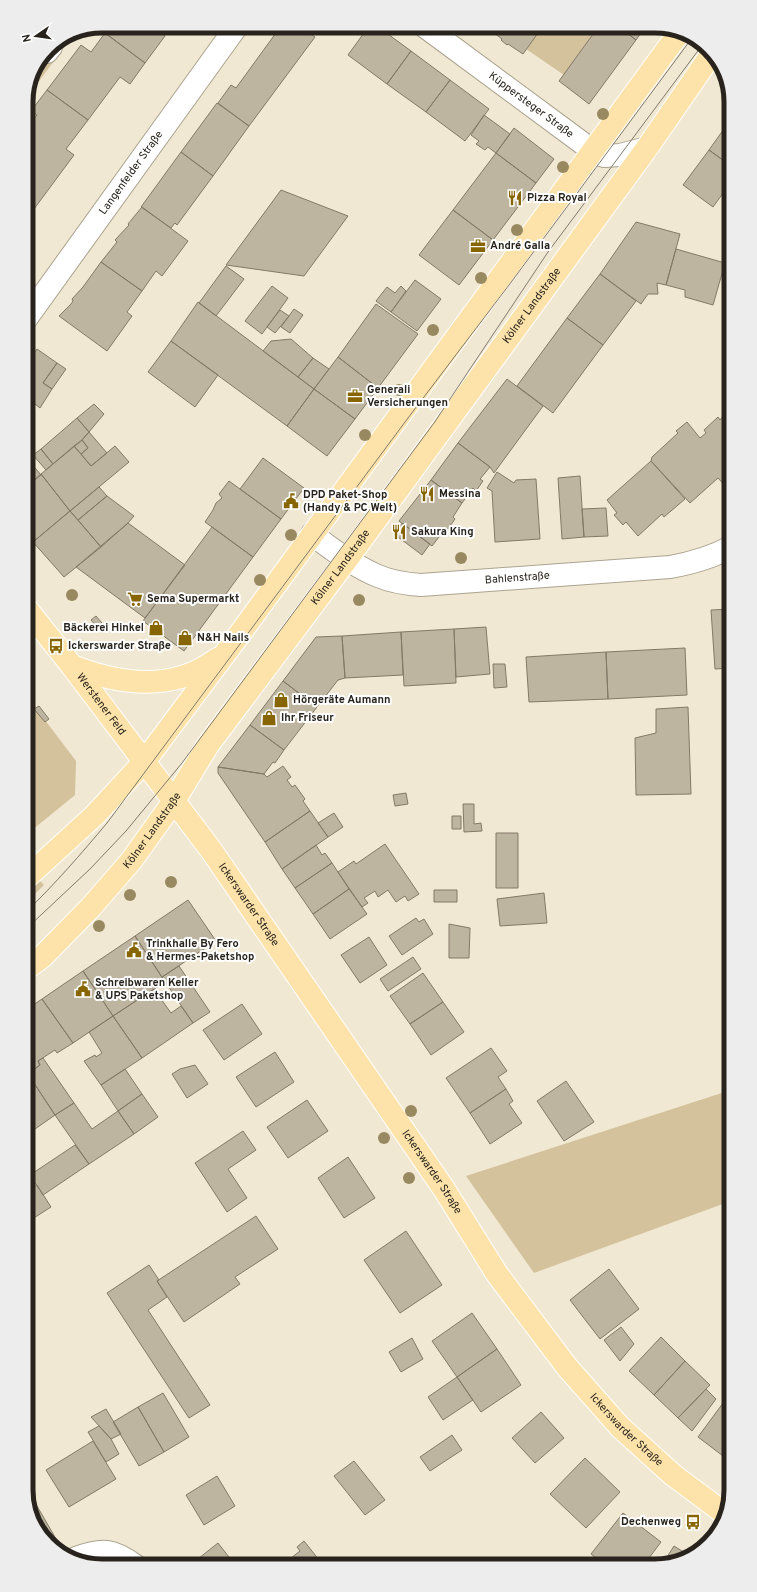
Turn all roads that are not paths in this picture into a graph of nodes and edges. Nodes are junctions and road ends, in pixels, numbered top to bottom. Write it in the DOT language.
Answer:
graph roads {
  1 [pos="232,33"];
  2 [pos="433,33"];
  3 [pos="676,37"];
  4 [pos="709,58"];
  5 [pos="647,148"];
  6 [pos="593,151"];
  7 [pos="33,309"];
  8 [pos="312,534"];
  9 [pos="724,551"];
  10 [pos="348,558"];
  11 [pos="33,617"];
  12 [pos="225,653"];
  13 [pos="72,666"];
  14 [pos="144,762"];
  15 [pos="174,801"];
  16 [pos="33,872"];
  17 [pos="33,964"];
  18 [pos="721,1510"];
  19 [pos="82,1556"];
  20 [pos="126,1559"];
  1 -- 7 [label="street, Langenfelder Straße"];
  2 -- 6 [label="street, Küppersteger Straße"];
  3 -- 6 [label="main road"];
  4 -- 5 [label="main road, Kölner Landstraße"];
  5 -- 6 [label="street, Küppersteger Straße"];
  5 -- 10 [label="main road, Kölner Landstraße"];
  6 -- 8 [label="main road"];
  8 -- 10 [label="street, Bahlenstraße"];
  8 -- 12 [label="main road"];
  9 -- 10 [label="street, Bahlenstraße"];
  10 -- 15 [label="main road, Kölner Landstraße"];
  11 -- 13 [label="main road, Werstener Feld"];
  12 -- 13 [label="main road"];
  12 -- 14 [label="main road"];
  13 -- 14 [label="main road, Werstener Feld"];
  14 -- 15 [label="main road, Werstener Feld"];
  14 -- 16 [label="main road"];
  15 -- 17 [label="main road, Kölner Landstraße"];
  15 -- 18 [label="main road, Ickerswarder Straße"];
  19 -- 20 [label="street"];
}
